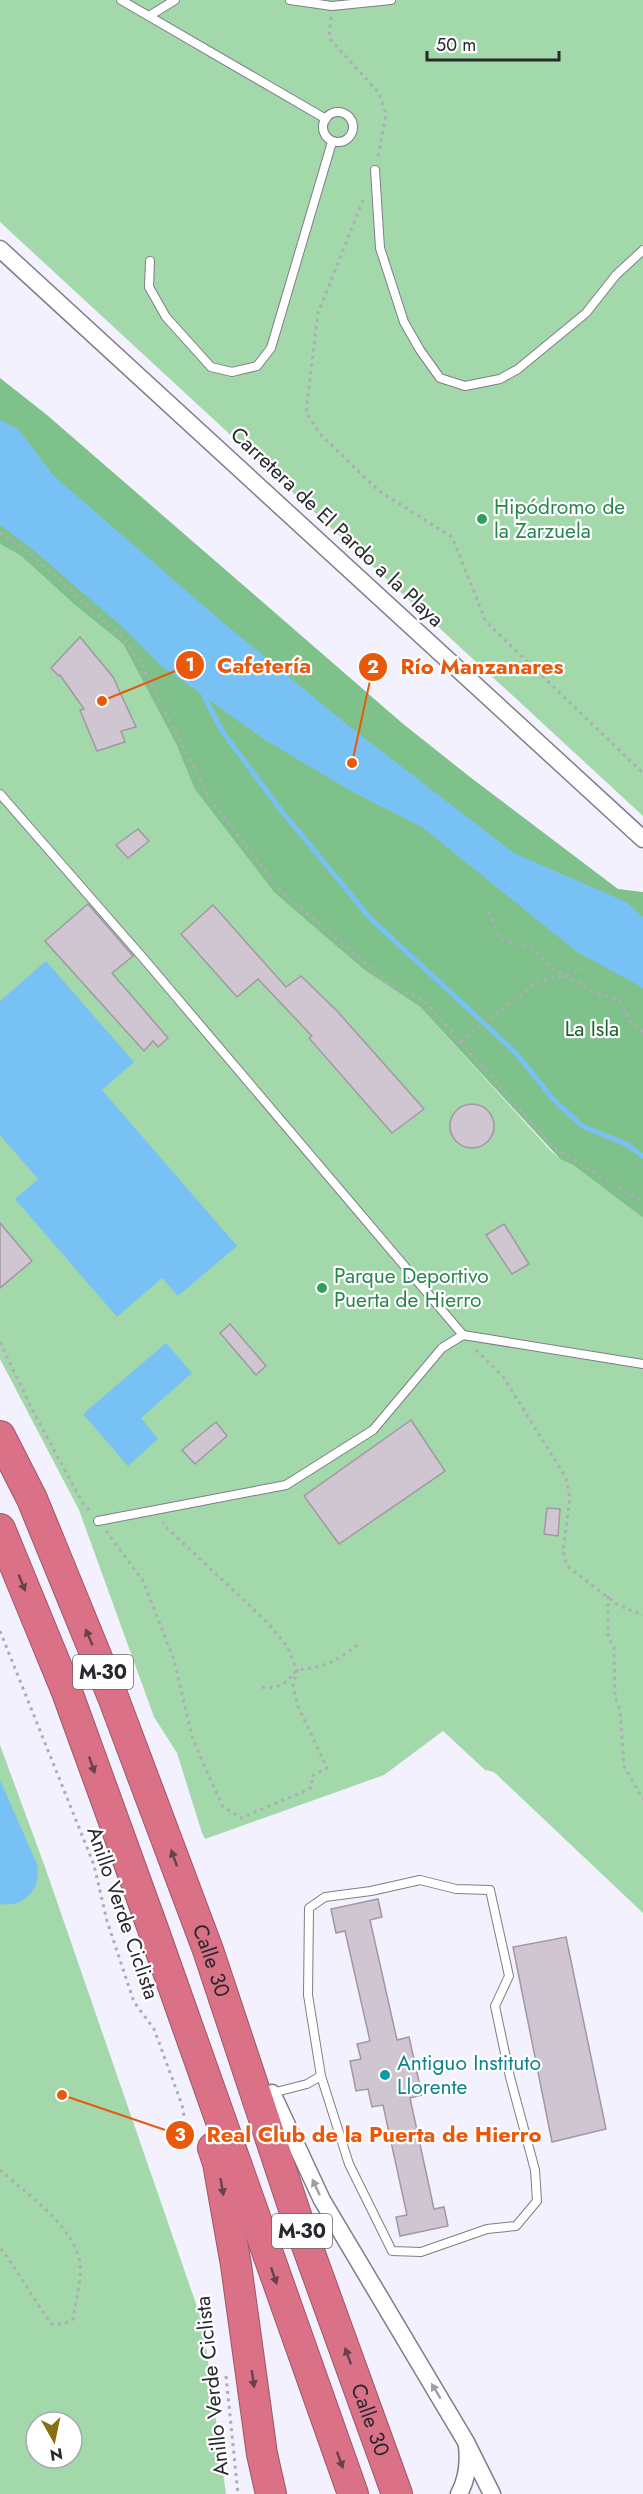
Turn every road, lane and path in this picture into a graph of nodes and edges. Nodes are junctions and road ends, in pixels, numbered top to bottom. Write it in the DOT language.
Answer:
graph roads {
  1 [pos="121,0"];
  2 [pos="175,0"];
  3 [pos="290,0"];
  4 [pos="391,0"];
  5 [pos="333,6"];
  6 [pos="149,16"];
  7 [pos="326,119"];
  8 [pos="332,141"];
  9 [pos="375,170"];
  10 [pos="0,249"];
  11 [pos="643,250"];
  12 [pos="150,261"];
  13 [pos="0,533"];
  14 [pos="643,773"];
  15 [pos="0,794"];
  16 [pos="643,839"];
  17 [pos="489,912"];
  18 [pos="585,966"];
  19 [pos="568,975"];
  20 [pos="643,1032"];
  21 [pos="460,1042"];
  22 [pos="643,1202"];
  23 [pos="463,1335"];
  24 [pos="0,1342"];
  25 [pos="643,1364"];
  26 [pos="0,1436"];
  27 [pos="160,1509"];
  28 [pos="98,1521"];
  29 [pos="0,1529"];
  30 [pos="608,1596"];
  31 [pos="643,1615"];
  32 [pos="0,1631"];
  33 [pos="358,1645"];
  34 [pos="297,1670"];
  35 [pos="262,1687"];
  36 [pos="643,1799"];
  37 [pos="153,1929"];
  38 [pos="234,2029"];
  39 [pos="321,2076"];
  40 [pos="272,2093"];
  41 [pos="191,2150"];
  42 [pos="0,2170"];
  43 [pos="0,2250"];
  44 [pos="225,2369"];
  45 [pos="466,2442"];
  46 [pos="468,2461"];
  47 [pos="238,2494"];
  48 [pos="272,2494"];
  49 [pos="353,2494"];
  50 [pos="397,2494"];
  51 [pos="459,2494"];
  52 [pos="471,2494"];
  53 [pos="492,2494"];
  1 -- 6 [label="lane"];
  2 -- 6 [label="lane"];
  3 -- 5 [label="lane"];
  4 -- 5 [label="lane"];
  5 -- 9 [label="path"];
  6 -- 7 [label="lane"];
  7 -- 8 [label="lane"];
  7 -- 8 [label="lane"];
  8 -- 12 [label="lane"];
  9 -- 11 [label="lane"];
  9 -- 14 [label="path"];
  10 -- 16 [label="street, Carretera de El Pardo a la Playa"];
  13 -- 21 [label="path"];
  15 -- 23 [label="lane"];
  17 -- 19 [label="path"];
  18 -- 19 [label="path"];
  19 -- 20 [label="path"];
  19 -- 21 [label="path"];
  21 -- 22 [label="path"];
  23 -- 25 [label="lane"];
  23 -- 27 [label="lane"];
  23 -- 30 [label="path"];
  24 -- 28 [label="path"];
  38 -- 26 [label="highway, Calle 30 / M-30, one-way"];
  27 -- 28 [label="lane"];
  27 -- 34 [label="path"];
  28 -- 34 [label="path"];
  29 -- 37 [label="highway, Calle 30 / M-30, one-way"];
  30 -- 31 [label="path"];
  30 -- 36 [label="path"];
  32 -- 41 [label="path, Anillo Verde Ciclista"];
  33 -- 34 [label="path"];
  34 -- 35 [label="path"];
  37 -- 48 [label="highway, one-way"];
  37 -- 49 [label="highway, Calle 30 / M-30, one-way"];
  38 -- 40 [label="highway"];
  50 -- 38 [label="highway, Calle 30 / M-30, one-way"];
  39 -- 39 [label="lane"];
  39 -- 40 [label="lane"];
  45 -- 40 [label="street, one-way"];
  42 -- 43 [label="path"];
  44 -- 47 [label="path, Anillo Verde Ciclista"];
  45 -- 46 [label="street"];
  45 -- 53 [label="street"];
  46 -- 51 [label="street"];
  46 -- 52 [label="lane"];
}
